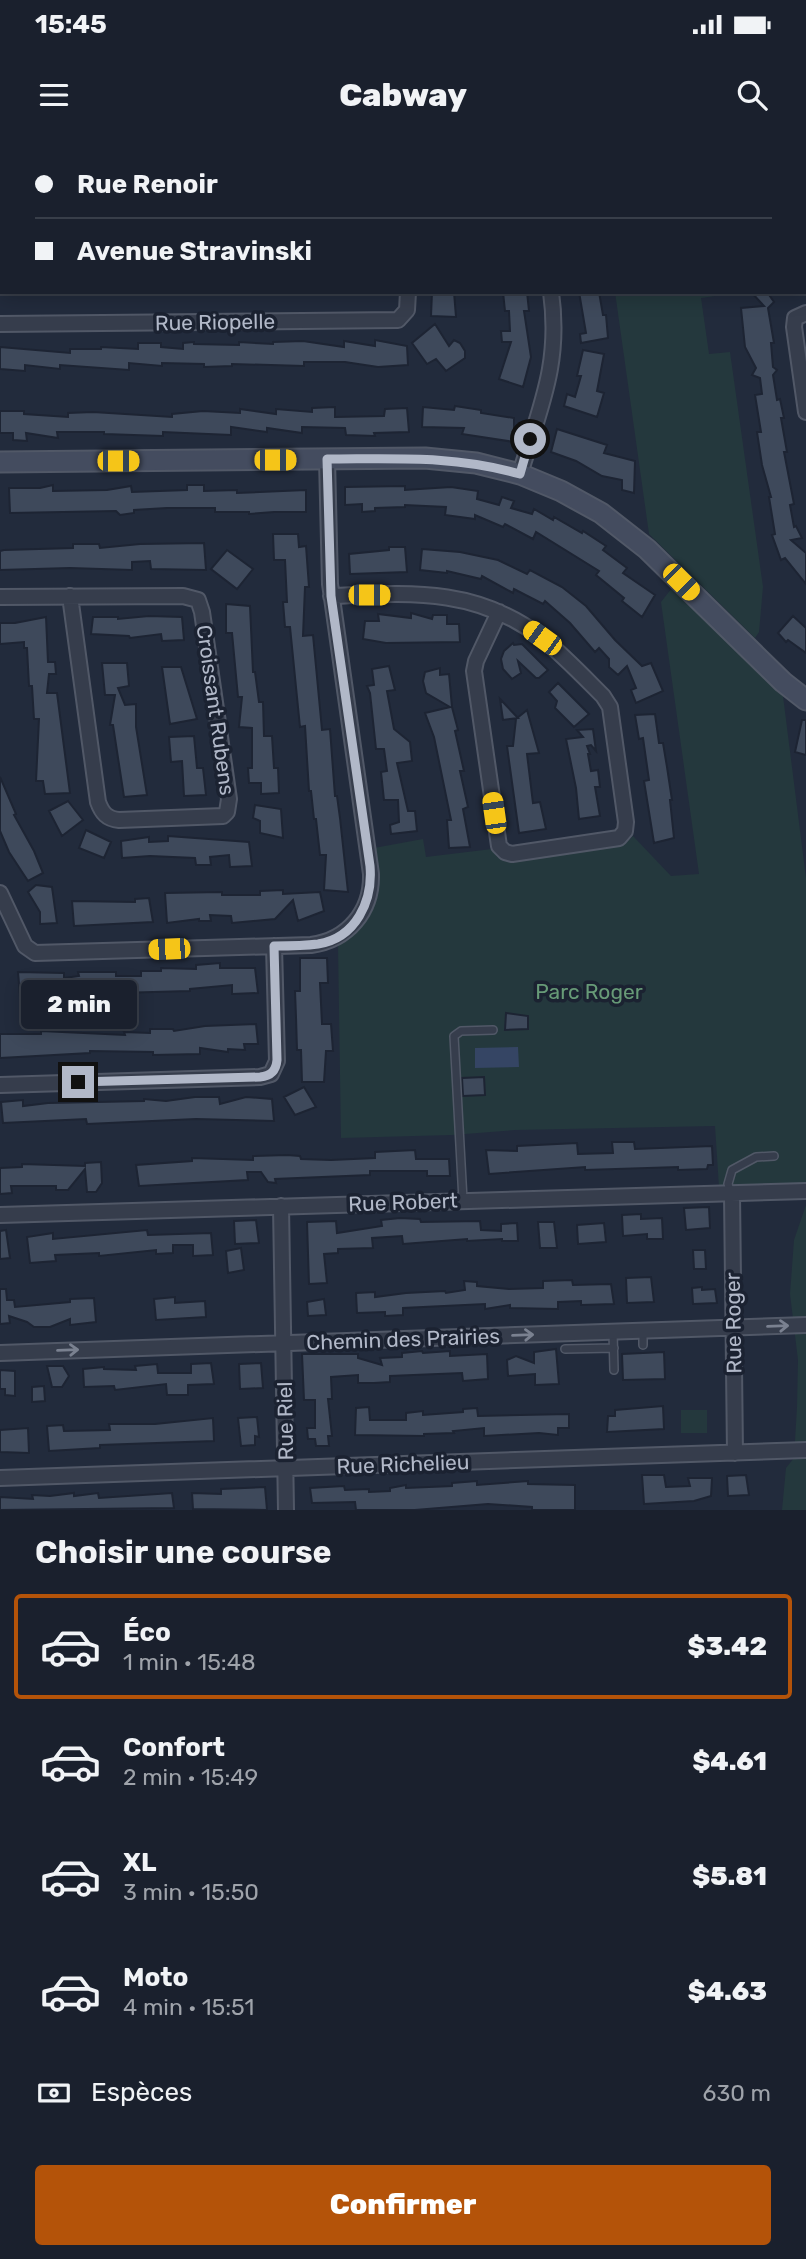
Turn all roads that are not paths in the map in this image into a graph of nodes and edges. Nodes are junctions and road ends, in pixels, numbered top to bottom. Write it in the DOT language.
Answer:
graph roads {
  1 [pos="408,294"];
  2 [pos="551,294"];
  3 [pos="806,313"];
  4 [pos="0,324"];
  5 [pos="806,412"];
  6 [pos="327,459"];
  7 [pos="0,463"];
  8 [pos="520,474"];
  9 [pos="70,596"];
  10 [pos="331,596"];
  11 [pos="0,597"];
  12 [pos="499,612"];
  13 [pos="806,701"];
  14 [pos="0,893"];
  15 [pos="274,946"];
  16 [pos="493,1030"];
  17 [pos="0,1085"];
  18 [pos="774,1156"];
  19 [pos="806,1191"];
  20 [pos="732,1194"];
  21 [pos="463,1200"];
  22 [pos="281,1206"];
  23 [pos="0,1215"];
  24 [pos="806,1325"];
  25 [pos="733,1328"];
  26 [pos="613,1332"];
  27 [pos="283,1343"];
  28 [pos="614,1348"];
  29 [pos="565,1349"];
  30 [pos="0,1353"];
  31 [pos="614,1370"];
  32 [pos="806,1451"];
  33 [pos="735,1453"];
  34 [pos="285,1468"];
  35 [pos="0,1478"];
  36 [pos="286,1510"];
  1 -- 4 [label="street, Rue Riopelle"];
  2 -- 8 [label="street"];
  3 -- 5 [label="street"];
  6 -- 7 [label="street"];
  6 -- 8 [label="street"];
  6 -- 10 [label="street"];
  8 -- 13 [label="street"];
  9 -- 9 [label="street, Croissant Rubens"];
  9 -- 11 [label="street, Croissant Rubens"];
  10 -- 12 [label="street"];
  10 -- 15 [label="street"];
  12 -- 12 [label="street"];
  14 -- 15 [label="street"];
  15 -- 17 [label="street"];
  16 -- 21 [label="lane"];
  18 -- 20 [label="lane"];
  19 -- 20 [label="street, Rue Robert"];
  20 -- 21 [label="street, Rue Robert"];
  20 -- 25 [label="street, Rue Roger"];
  21 -- 22 [label="street, Rue Robert"];
  22 -- 23 [label="street, Rue Robert"];
  22 -- 27 [label="street, Rue Riel"];
  25 -- 24 [label="street, Chemin des Prairies, one-way"];
  25 -- 26 [label="street, Chemin des Prairies"];
  25 -- 33 [label="street, Rue Roger"];
  27 -- 26 [label="street, Chemin des Prairies, one-way"];
  26 -- 28 [label="lane"];
  30 -- 27 [label="street, Chemin des Prairies, one-way"];
  27 -- 34 [label="street, Rue Riel"];
  28 -- 29 [label="lane"];
  28 -- 31 [label="lane"];
  32 -- 33 [label="street, Rue Richelieu"];
  33 -- 34 [label="street, Rue Richelieu"];
  34 -- 35 [label="street, Rue Richelieu"];
  34 -- 36 [label="street, Rue Riel"];
}
